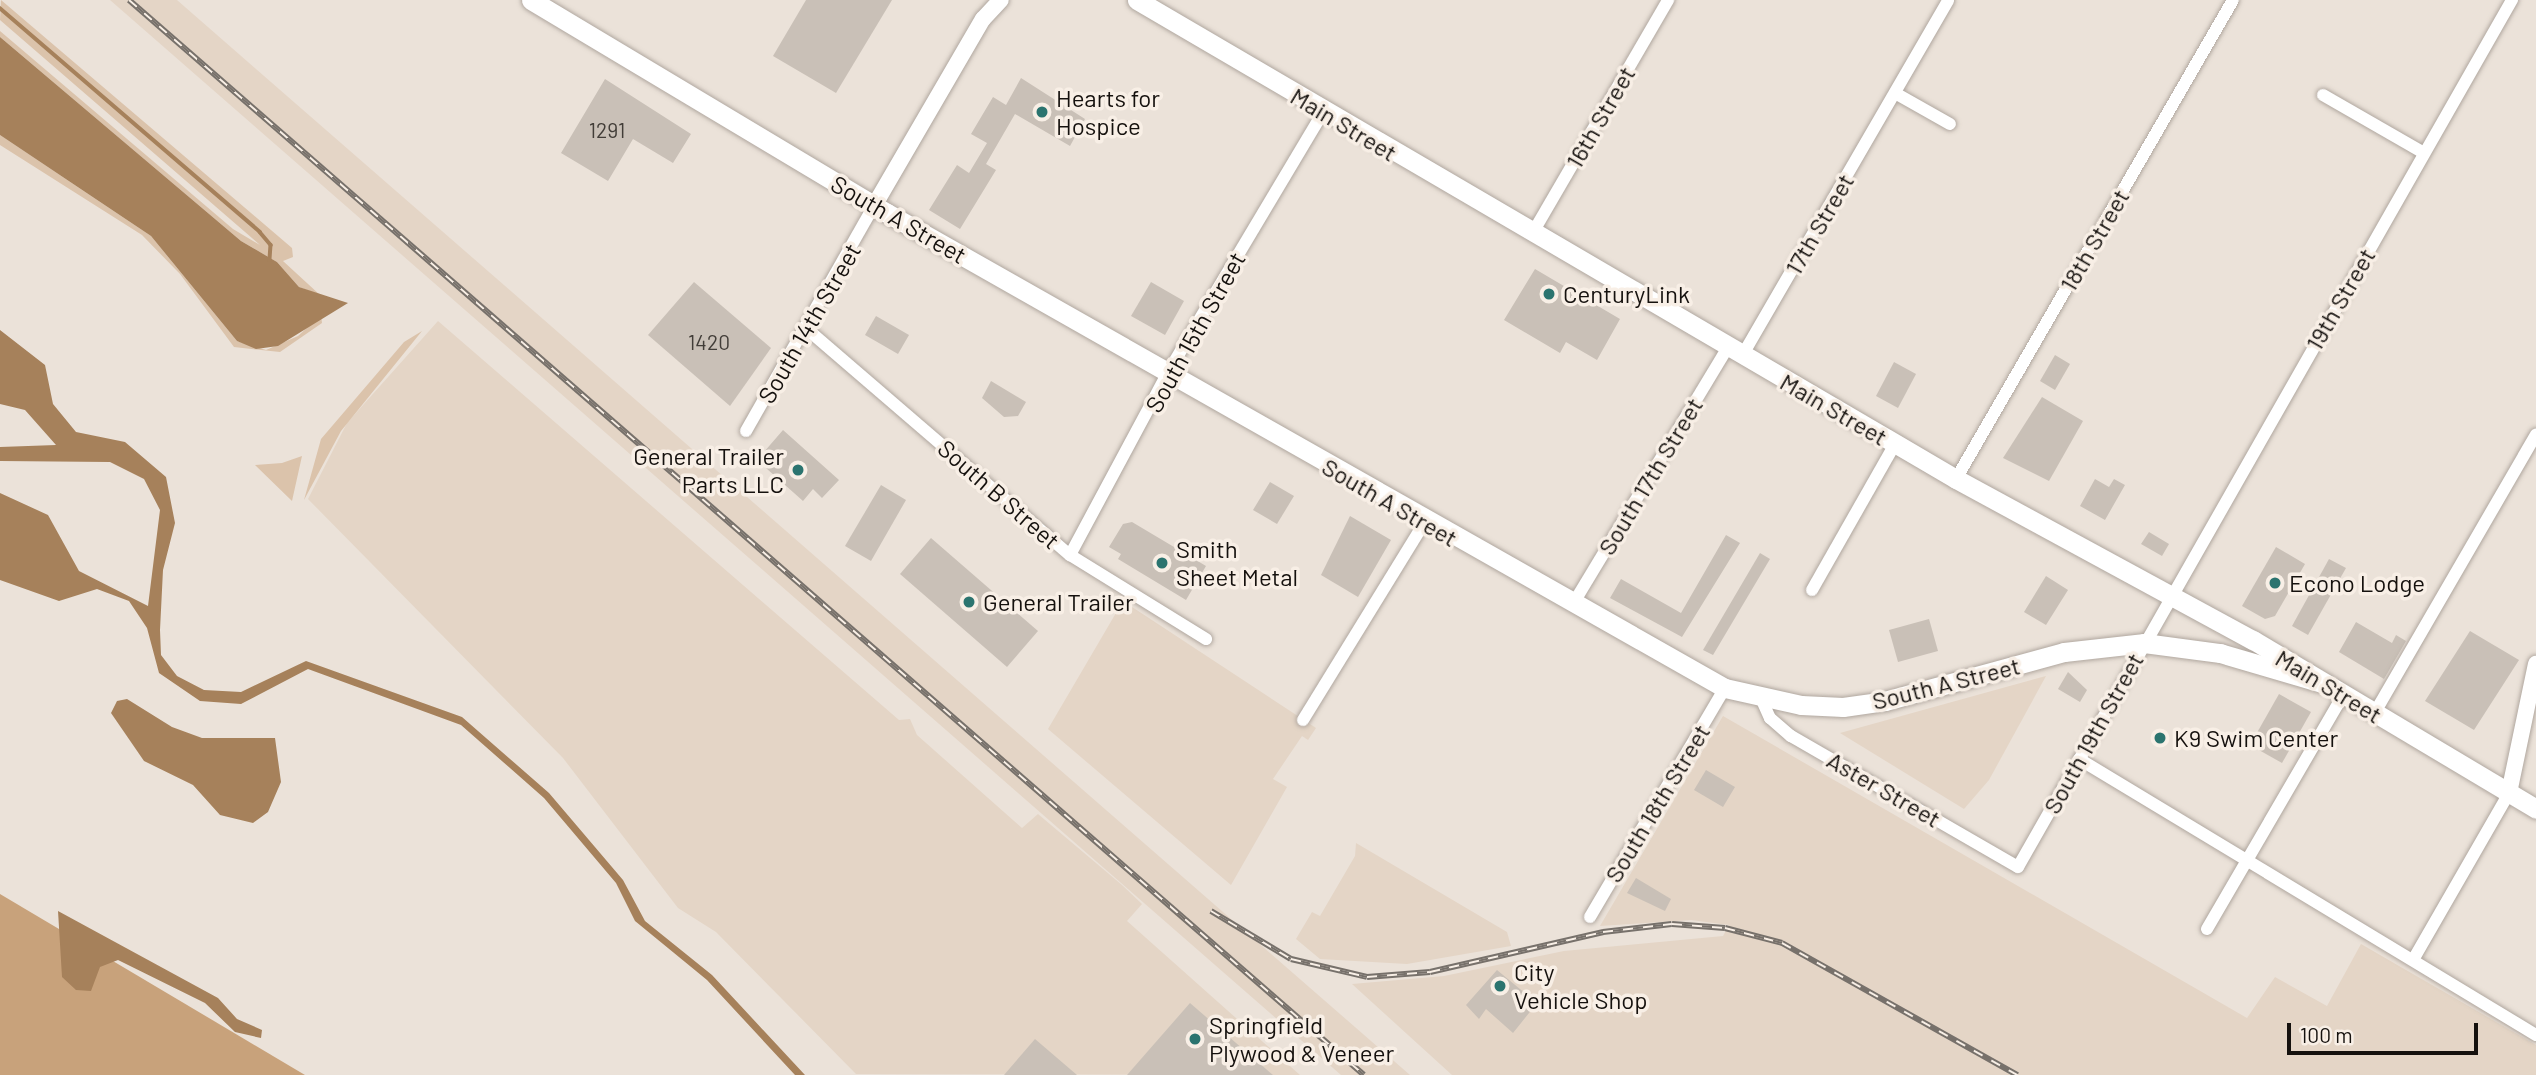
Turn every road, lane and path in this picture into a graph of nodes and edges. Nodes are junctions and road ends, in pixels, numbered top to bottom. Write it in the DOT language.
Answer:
graph roads {
  1 [pos="531,0"];
  2 [pos="1001,0"];
  3 [pos="1137,0"];
  4 [pos="1668,0"];
  5 [pos="1948,0"];
  6 [pos="2233,0"];
  7 [pos="2512,0"];
  8 [pos="1895,93"];
  9 [pos="2323,95"];
  10 [pos="1323,112"];
  11 [pos="1950,124"];
  12 [pos="2424,153"];
  13 [pos="874,206"];
  14 [pos="1532,234"];
  15 [pos="807,329"];
  16 [pos="1735,352"];
  17 [pos="1167,374"];
  18 [pos="746,431"];
  19 [pos="2536,435"];
  20 [pos="1895,444"];
  21 [pos="1956,479"];
  22 [pos="1425,522"];
  23 [pos="1070,555"];
  24 [pos="1812,590"];
  25 [pos="2168,598"];
  26 [pos="1573,604"];
  27 [pos="1206,639"];
  28 [pos="2144,643"];
  29 [pos="2536,664"];
  30 [pos="2322,683"];
  31 [pos="1725,688"];
  32 [pos="2343,695"];
  33 [pos="1762,698"];
  34 [pos="2374,714"];
  35 [pos="1303,720"];
  36 [pos="2079,758"];
  37 [pos="2509,793"];
  38 [pos="2536,809"];
  39 [pos="2246,859"];
  40 [pos="2018,867"];
  41 [pos="1590,917"];
  42 [pos="2207,929"];
  43 [pos="2413,960"];
  44 [pos="2536,1035"];
  1 -- 13 [label="main road, South A Street"];
  2 -- 13 [label="main road, South 14th Street"];
  3 -- 10 [label="main road, Main Street"];
  4 -- 14 [label="street, 16th Street"];
  5 -- 8 [label="street, 17th Street"];
  6 -- 21 [label="street, 18th Street"];
  7 -- 12 [label="street, 19th Street"];
  8 -- 11 [label="street"];
  8 -- 16 [label="street, 17th Street"];
  9 -- 12 [label="street"];
  10 -- 14 [label="main road, Main Street"];
  10 -- 17 [label="street, South 15th Street"];
  12 -- 25 [label="street, 19th Street"];
  13 -- 15 [label="street, South 14th Street"];
  13 -- 17 [label="main road, South A Street"];
  14 -- 16 [label="main road, Main Street"];
  15 -- 18 [label="street, South 14th Street"];
  15 -- 23 [label="street, South B Street"];
  16 -- 20 [label="main road, Main Street"];
  16 -- 26 [label="street, South 17th Street"];
  17 -- 22 [label="main road, South A Street"];
  17 -- 23 [label="street, South 15th Street"];
  19 -- 34 [label="street"];
  20 -- 21 [label="main road, Main Street"];
  20 -- 24 [label="street"];
  21 -- 25 [label="main road, Main Street"];
  22 -- 26 [label="main road, South A Street"];
  22 -- 35 [label="street"];
  23 -- 27 [label="street, South B Street"];
  25 -- 28 [label="street, South 19th Street"];
  25 -- 30 [label="main road, Main Street"];
  26 -- 31 [label="main road, South A Street"];
  28 -- 30 [label="main road, South A Street"];
  28 -- 33 [label="main road, South A Street"];
  28 -- 36 [label="street, South 19th Street"];
  29 -- 37 [label="main road"];
  30 -- 32 [label="main road, Main Street"];
  31 -- 33 [label="main road, South A Street"];
  31 -- 41 [label="street, South 18th Street"];
  32 -- 34 [label="main road, Main Street"];
  32 -- 39 [label="street"];
  33 -- 40 [label="street, Aster Street"];
  34 -- 37 [label="main road, Main Street"];
  36 -- 39 [label="street"];
  36 -- 40 [label="street, South 19th Street"];
  37 -- 38 [label="main road, Main Street"];
  37 -- 43 [label="street"];
  39 -- 42 [label="street"];
  39 -- 43 [label="street"];
  43 -- 44 [label="street"];
}
